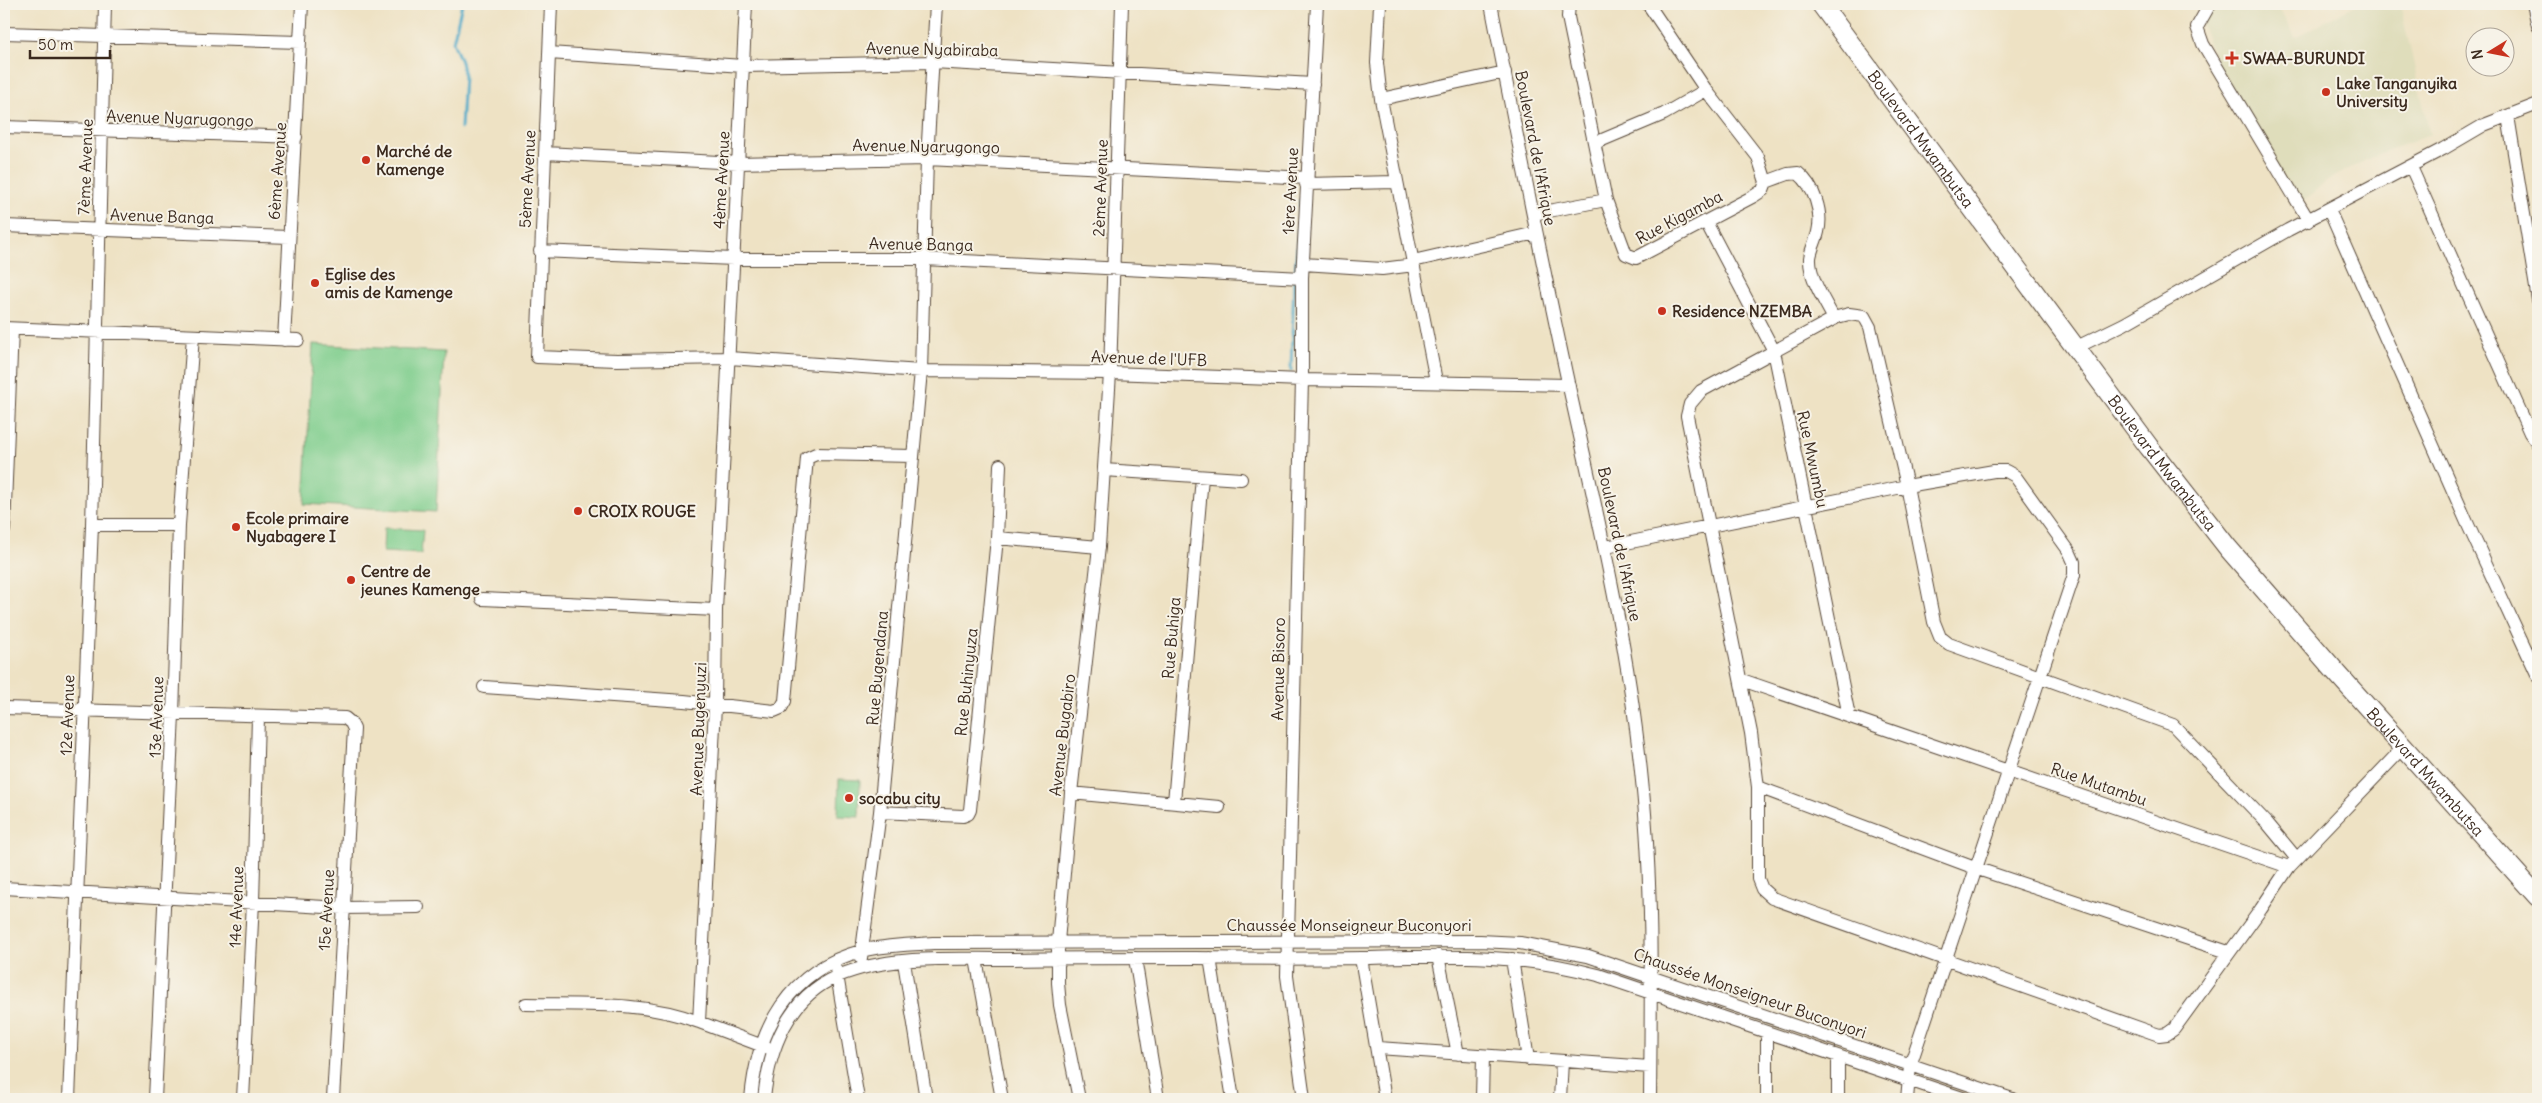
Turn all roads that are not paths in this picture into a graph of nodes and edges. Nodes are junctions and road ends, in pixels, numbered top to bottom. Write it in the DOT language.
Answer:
graph roads {
  1 [pos="106,4"];
  2 [pos="302,4"];
  3 [pos="551,4"];
  4 [pos="746,4"];
  5 [pos="936,4"];
  6 [pos="1122,4"];
  7 [pos="1316,4"];
  8 [pos="1380,4"];
  9 [pos="1491,4"];
  10 [pos="1569,4"];
  11 [pos="1648,4"];
  12 [pos="1821,4"];
  13 [pos="2210,4"];
  14 [pos="2533,4"];
  15 [pos="2538,22"];
  16 [pos="4,33"];
  17 [pos="104,37"];
  18 [pos="300,42"];
  19 [pos="550,53"];
  20 [pos="933,62"];
  21 [pos="743,66"];
  22 [pos="1121,72"];
  23 [pos="1505,72"];
  24 [pos="1313,84"];
  25 [pos="1706,90"];
  26 [pos="1381,99"];
  27 [pos="2538,104"];
  28 [pos="2508,116"];
  29 [pos="4,128"];
  30 [pos="103,132"];
  31 [pos="296,137"];
  32 [pos="1594,143"];
  33 [pos="545,152"];
  34 [pos="927,159"];
  35 [pos="738,164"];
  36 [pos="2411,166"];
  37 [pos="1117,169"];
  38 [pos="1307,181"];
  39 [pos="1396,182"];
  40 [pos="1766,182"];
  41 [pos="1606,200"];
  42 [pos="2329,210"];
  43 [pos="1533,214"];
  44 [pos="2309,221"];
  45 [pos="1706,222"];
  46 [pos="4,226"];
  47 [pos="99,230"];
  48 [pos="1536,233"];
  49 [pos="289,237"];
  50 [pos="540,251"];
  51 [pos="734,259"];
  52 [pos="924,259"];
  53 [pos="1414,263"];
  54 [pos="1302,264"];
  55 [pos="1113,269"];
  56 [pos="1302,278"];
  57 [pos="2538,300"];
  58 [pos="1834,319"];
  59 [pos="8,328"];
  60 [pos="96,332"];
  61 [pos="193,336"];
  62 [pos="284,340"];
  63 [pos="298,340"];
  64 [pos="2075,348"];
  65 [pos="1774,351"];
  66 [pos="537,357"];
  67 [pos="729,358"];
  68 [pos="921,371"];
  69 [pos="1110,373"];
  70 [pos="1302,380"];
  71 [pos="1436,381"];
  72 [pos="1569,385"];
  73 [pos="2538,444"];
  74 [pos="913,456"];
  75 [pos="1000,465"];
  76 [pos="1104,470"];
  77 [pos="1202,477"];
  78 [pos="1241,479"];
  79 [pos="1907,486"];
  80 [pos="1807,506"];
  81 [pos="4,523"];
  82 [pos="92,525"];
  83 [pos="179,525"];
  84 [pos="1710,525"];
  85 [pos="4,530"];
  86 [pos="997,538"];
  87 [pos="1099,547"];
  88 [pos="1606,547"];
  89 [pos="482,599"];
  90 [pos="716,610"];
  91 [pos="2040,675"];
  92 [pos="2538,676"];
  93 [pos="1742,680"];
  94 [pos="484,687"];
  95 [pos="716,706"];
  96 [pos="4,708"];
  97 [pos="84,712"];
  98 [pos="173,714"];
  99 [pos="258,716"];
  100 [pos="1850,716"];
  101 [pos="2404,747"];
  102 [pos="2008,771"];
  103 [pos="1758,787"];
  104 [pos="1071,793"];
  105 [pos="1174,802"];
  106 [pos="1219,808"];
  107 [pos="880,812"];
  108 [pos="2293,863"];
  109 [pos="1975,868"];
  110 [pos="4,888"];
  111 [pos="77,891"];
  112 [pos="2538,896"];
  113 [pos="163,897"];
  114 [pos="253,902"];
  115 [pos="418,907"];
  116 [pos="342,908"];
  117 [pos="1058,942"];
  118 [pos="1288,942"];
  119 [pos="862,951"];
  120 [pos="2228,952"];
  121 [pos="1438,956"];
  122 [pos="1058,958"];
  123 [pos="1135,958"];
  124 [pos="1210,958"];
  125 [pos="1361,958"];
  126 [pos="976,959"];
  127 [pos="1287,959"];
  128 [pos="1512,959"];
  129 [pos="835,960"];
  130 [pos="1944,960"];
  131 [pos="904,962"];
  132 [pos="861,968"];
  133 [pos="1652,976"];
  134 [pos="837,977"];
  135 [pos="1651,992"];
  136 [pos="526,1004"];
  137 [pos="700,1022"];
  138 [pos="1767,1033"];
  139 [pos="760,1045"];
  140 [pos="1378,1048"];
  141 [pos="773,1050"];
  142 [pos="1458,1054"];
  143 [pos="1483,1056"];
  144 [pos="1838,1057"];
  145 [pos="1528,1059"];
  146 [pos="1562,1061"];
  147 [pos="1650,1067"];
  148 [pos="1908,1072"];
  149 [pos="69,1099"];
  150 [pos="155,1099"];
  151 [pos="242,1099"];
  152 [pos="333,1099"];
  153 [pos="751,1099"];
  154 [pos="764,1099"];
  155 [pos="858,1099"];
  156 [pos="926,1099"];
  157 [pos="1002,1099"];
  158 [pos="1079,1099"];
  159 [pos="1158,1099"];
  160 [pos="1233,1099"];
  161 [pos="1304,1099"];
  162 [pos="1385,1099"];
  163 [pos="1482,1099"];
  164 [pos="1560,1099"];
  165 [pos="1650,1099"];
  166 [pos="1767,1099"];
  167 [pos="1838,1099"];
  168 [pos="1907,1099"];
  169 [pos="1965,1099"];
  170 [pos="2012,1099"];
  1 -- 17 [label="street, 7ème Avenue"];
  2 -- 18 [label="street, 6ème Avenue"];
  3 -- 19 [label="street, 5ème Avenue"];
  4 -- 21 [label="street, 4ème Avenue"];
  5 -- 20 [label="street, Rue Bugendana"];
  6 -- 22 [label="street, 2ème Avenue"];
  7 -- 24 [label="street, 1ère Avenue"];
  8 -- 26 [label="street"];
  9 -- 23 [label="street, Boulevard de l'Afrique"];
  10 -- 32 [label="street"];
  11 -- 25 [label="street"];
  12 -- 64 [label="highway, Boulevard Mwambutsa"];
  13 -- 44 [label="street"];
  14 -- 15 [label="street"];
  16 -- 17 [label="street"];
  17 -- 18 [label="street"];
  17 -- 30 [label="street, 7ème Avenue"];
  18 -- 31 [label="street, 6ème Avenue"];
  19 -- 21 [label="street, Avenue Nyabiraba"];
  19 -- 33 [label="street, 5ème Avenue"];
  20 -- 21 [label="street, Avenue Nyabiraba"];
  20 -- 22 [label="street, Avenue Nyabiraba"];
  20 -- 34 [label="street, Rue Bugendana"];
  21 -- 35 [label="street, 4ème Avenue"];
  22 -- 24 [label="street, Avenue Nyabiraba"];
  22 -- 37 [label="street, 2ème Avenue"];
  23 -- 26 [label="street"];
  23 -- 43 [label="street, Boulevard de l'Afrique"];
  24 -- 38 [label="street, 1ère Avenue"];
  25 -- 32 [label="street"];
  25 -- 40 [label="street"];
  26 -- 39 [label="street"];
  27 -- 28 [label="street"];
  28 -- 36 [label="street"];
  28 -- 57 [label="street"];
  29 -- 30 [label="street, Avenue Nyarugongo"];
  30 -- 31 [label="street, Avenue Nyarugongo"];
  30 -- 47 [label="street, 7ème Avenue"];
  31 -- 49 [label="street, 6ème Avenue"];
  32 -- 41 [label="street"];
  33 -- 35 [label="street, Avenue Nyarugongo"];
  33 -- 50 [label="street, 5ème Avenue"];
  34 -- 35 [label="street, Avenue Nyarugongo"];
  34 -- 37 [label="street, Avenue Nyarugongo"];
  34 -- 52 [label="street, Rue Bugendana"];
  35 -- 51 [label="street, 4ème Avenue"];
  36 -- 42 [label="street"];
  36 -- 73 [label="street"];
  37 -- 38 [label="street, Avenue Nyarugongo"];
  37 -- 55 [label="street, 2ème Avenue"];
  38 -- 39 [label="street, Avenue Nyarugongo"];
  38 -- 54 [label="street, 1ère Avenue"];
  39 -- 53 [label="street"];
  40 -- 45 [label="street, Rue Kigamba"];
  40 -- 58 [label="street"];
  41 -- 43 [label="street"];
  41 -- 45 [label="street, Rue Kigamba"];
  42 -- 44 [label="street"];
  42 -- 92 [label="street"];
  43 -- 48 [label="street, Boulevard de l'Afrique"];
  44 -- 64 [label="street"];
  45 -- 65 [label="street, Rue Mwumbu"];
  46 -- 47 [label="street, Avenue Banga"];
  47 -- 49 [label="street, Avenue Banga"];
  47 -- 60 [label="street, 7ème Avenue"];
  48 -- 53 [label="street"];
  48 -- 72 [label="street, Boulevard de l'Afrique"];
  49 -- 62 [label="street, 6ème Avenue"];
  50 -- 51 [label="street, Avenue Banga"];
  50 -- 66 [label="street, 5ème Avenue"];
  51 -- 52 [label="street, Avenue Banga"];
  51 -- 67 [label="street, 4ème Avenue"];
  52 -- 55 [label="street, Avenue Banga"];
  52 -- 68 [label="street, Rue Bugendana"];
  53 -- 54 [label="street"];
  53 -- 71 [label="street"];
  54 -- 56 [label="street, 1ère Avenue"];
  55 -- 56 [label="street, Avenue Banga"];
  55 -- 69 [label="street, 2ème Avenue"];
  56 -- 70 [label="street, 1ère Avenue"];
  58 -- 65 [label="street"];
  58 -- 79 [label="street"];
  59 -- 60 [label="street"];
  59 -- 81 [label="street"];
  60 -- 61 [label="street"];
  60 -- 82 [label="street, 12e Avenue"];
  61 -- 62 [label="street"];
  61 -- 83 [label="street, 13e Avenue"];
  62 -- 63 [label="street"];
  64 -- 101 [label="highway, Boulevard Mwambutsa"];
  65 -- 80 [label="street, Rue Mwumbu"];
  65 -- 84 [label="street"];
  66 -- 67 [label="street, Avenue de l'UFB"];
  67 -- 68 [label="street, Avenue de l'UFB"];
  67 -- 90 [label="street, Avenue Bugenyuzi"];
  68 -- 69 [label="street, Avenue de l'UFB"];
  68 -- 74 [label="street, Rue Bugendana"];
  69 -- 70 [label="street, Avenue de l'UFB"];
  69 -- 76 [label="street, Avenue Bugabiro"];
  70 -- 71 [label="street, Avenue de l'UFB"];
  70 -- 118 [label="street, Avenue Bisoro"];
  71 -- 72 [label="street, Avenue de l'UFB"];
  72 -- 88 [label="street, Boulevard de l'Afrique"];
  74 -- 95 [label="street"];
  74 -- 107 [label="street, Rue Bugendana"];
  75 -- 86 [label="street, Rue Buhinyuza"];
  76 -- 77 [label="street"];
  76 -- 87 [label="street, Avenue Bugabiro"];
  77 -- 78 [label="street"];
  77 -- 105 [label="street, Rue Buhiga"];
  79 -- 80 [label="street"];
  79 -- 91 [label="street"];
  79 -- 91 [label="street"];
  80 -- 84 [label="street"];
  80 -- 100 [label="street, Rue Mwumbu"];
  81 -- 85 [label="street"];
  82 -- 83 [label="street"];
  82 -- 97 [label="street, 12e Avenue"];
  83 -- 98 [label="street, 13e Avenue"];
  84 -- 88 [label="street"];
  84 -- 93 [label="street"];
  86 -- 87 [label="street"];
  86 -- 107 [label="street, Rue Buhinyuza"];
  87 -- 104 [label="street, Avenue Bugabiro"];
  88 -- 133 [label="street, Boulevard de l'Afrique"];
  89 -- 90 [label="street"];
  90 -- 95 [label="street, Avenue Bugenyuzi"];
  91 -- 102 [label="street"];
  91 -- 108 [label="street"];
  93 -- 100 [label="street, Rue Mutambu"];
  93 -- 103 [label="street"];
  94 -- 95 [label="street"];
  95 -- 137 [label="street, Avenue Bugenyuzi"];
  96 -- 97 [label="street"];
  97 -- 98 [label="street"];
  97 -- 111 [label="street, 12e Avenue"];
  98 -- 99 [label="street"];
  98 -- 113 [label="street, 13e Avenue"];
  99 -- 114 [label="street, 14e Avenue"];
  99 -- 116 [label="street, 15e Avenue"];
  100 -- 102 [label="street, Rue Mutambu"];
  101 -- 108 [label="street"];
  101 -- 112 [label="highway, Boulevard Mwambutsa"];
  102 -- 108 [label="street, Rue Mutambu"];
  102 -- 109 [label="street"];
  103 -- 109 [label="street"];
  103 -- 130 [label="street"];
  104 -- 105 [label="street"];
  104 -- 117 [label="street, Avenue Bugabiro"];
  105 -- 106 [label="street"];
  107 -- 119 [label="street, Rue Bugendana"];
  108 -- 120 [label="street"];
  109 -- 120 [label="street"];
  109 -- 130 [label="street"];
  110 -- 111 [label="street"];
  111 -- 113 [label="street"];
  111 -- 149 [label="street, 12e Avenue"];
  113 -- 114 [label="street"];
  113 -- 150 [label="street, 13e Avenue"];
  114 -- 116 [label="street"];
  114 -- 151 [label="street, 14e Avenue"];
  115 -- 116 [label="street"];
  116 -- 152 [label="street, 15e Avenue"];
  117 -- 118 [label="street, Chaussée Monseigneur Buconyori"];
  117 -- 119 [label="street, Chaussée Monseigneur Buconyori"];
  117 -- 122 [label="street, Avenue Bugabiro"];
  118 -- 127 [label="street, Avenue Bisoro"];
  118 -- 133 [label="street, Chaussée Monseigneur Buconyori"];
  119 -- 129 [label="street, Chaussée Monseigneur Buconyori"];
  119 -- 132 [label="street, Rue Bugendana"];
  120 -- 130 [label="street"];
  121 -- 125 [label="street, Chaussée Monseigneur Buconyori"];
  121 -- 128 [label="street, Chaussée Monseigneur Buconyori"];
  121 -- 142 [label="street"];
  122 -- 123 [label="street, Chaussée Monseigneur Buconyori"];
  122 -- 126 [label="street, Chaussée Monseigneur Buconyori"];
  122 -- 158 [label="street, Avenue Bugabiro"];
  123 -- 124 [label="street, Chaussée Monseigneur Buconyori"];
  123 -- 159 [label="street"];
  124 -- 127 [label="street, Chaussée Monseigneur Buconyori"];
  124 -- 160 [label="street"];
  125 -- 127 [label="street, Chaussée Monseigneur Buconyori"];
  125 -- 140 [label="street"];
  126 -- 131 [label="street, Chaussée Monseigneur Buconyori"];
  126 -- 157 [label="street"];
  127 -- 161 [label="street, Avenue Bisoro"];
  128 -- 135 [label="street, Chaussée Monseigneur Buconyori"];
  128 -- 145 [label="street"];
  129 -- 134 [label="street"];
  129 -- 139 [label="street, Chaussée Monseigneur Buconyori"];
  130 -- 148 [label="street"];
  131 -- 132 [label="street, Chaussée Monseigneur Buconyori"];
  131 -- 156 [label="street"];
  132 -- 134 [label="street, Chaussée Monseigneur Buconyori"];
  133 -- 135 [label="street, Boulevard de l'Afrique"];
  133 -- 148 [label="street, Chaussée Monseigneur Buconyori"];
  134 -- 141 [label="street, Chaussée Monseigneur Buconyori"];
  134 -- 155 [label="street"];
  135 -- 138 [label="street, Chaussée Monseigneur Buconyori"];
  135 -- 147 [label="street, Boulevard de l'Afrique"];
  136 -- 137 [label="street"];
  137 -- 139 [label="street"];
  138 -- 144 [label="street, Chaussée Monseigneur Buconyori"];
  138 -- 166 [label="street"];
  139 -- 141 [label="street"];
  139 -- 153 [label="street, Chaussée Monseigneur Buconyori"];
  140 -- 142 [label="street"];
  140 -- 162 [label="street"];
  141 -- 154 [label="street, Chaussée Monseigneur Buconyori"];
  142 -- 143 [label="street"];
  143 -- 145 [label="street"];
  143 -- 163 [label="street"];
  144 -- 148 [label="street, Chaussée Monseigneur Buconyori"];
  144 -- 167 [label="street"];
  145 -- 146 [label="street"];
  146 -- 147 [label="street"];
  146 -- 164 [label="street"];
  147 -- 165 [label="street, Boulevard de l'Afrique"];
  148 -- 168 [label="street"];
  148 -- 169 [label="street, Chaussée Monseigneur Buconyori"];
  148 -- 170 [label="street, Chaussée Monseigneur Buconyori"];
}
